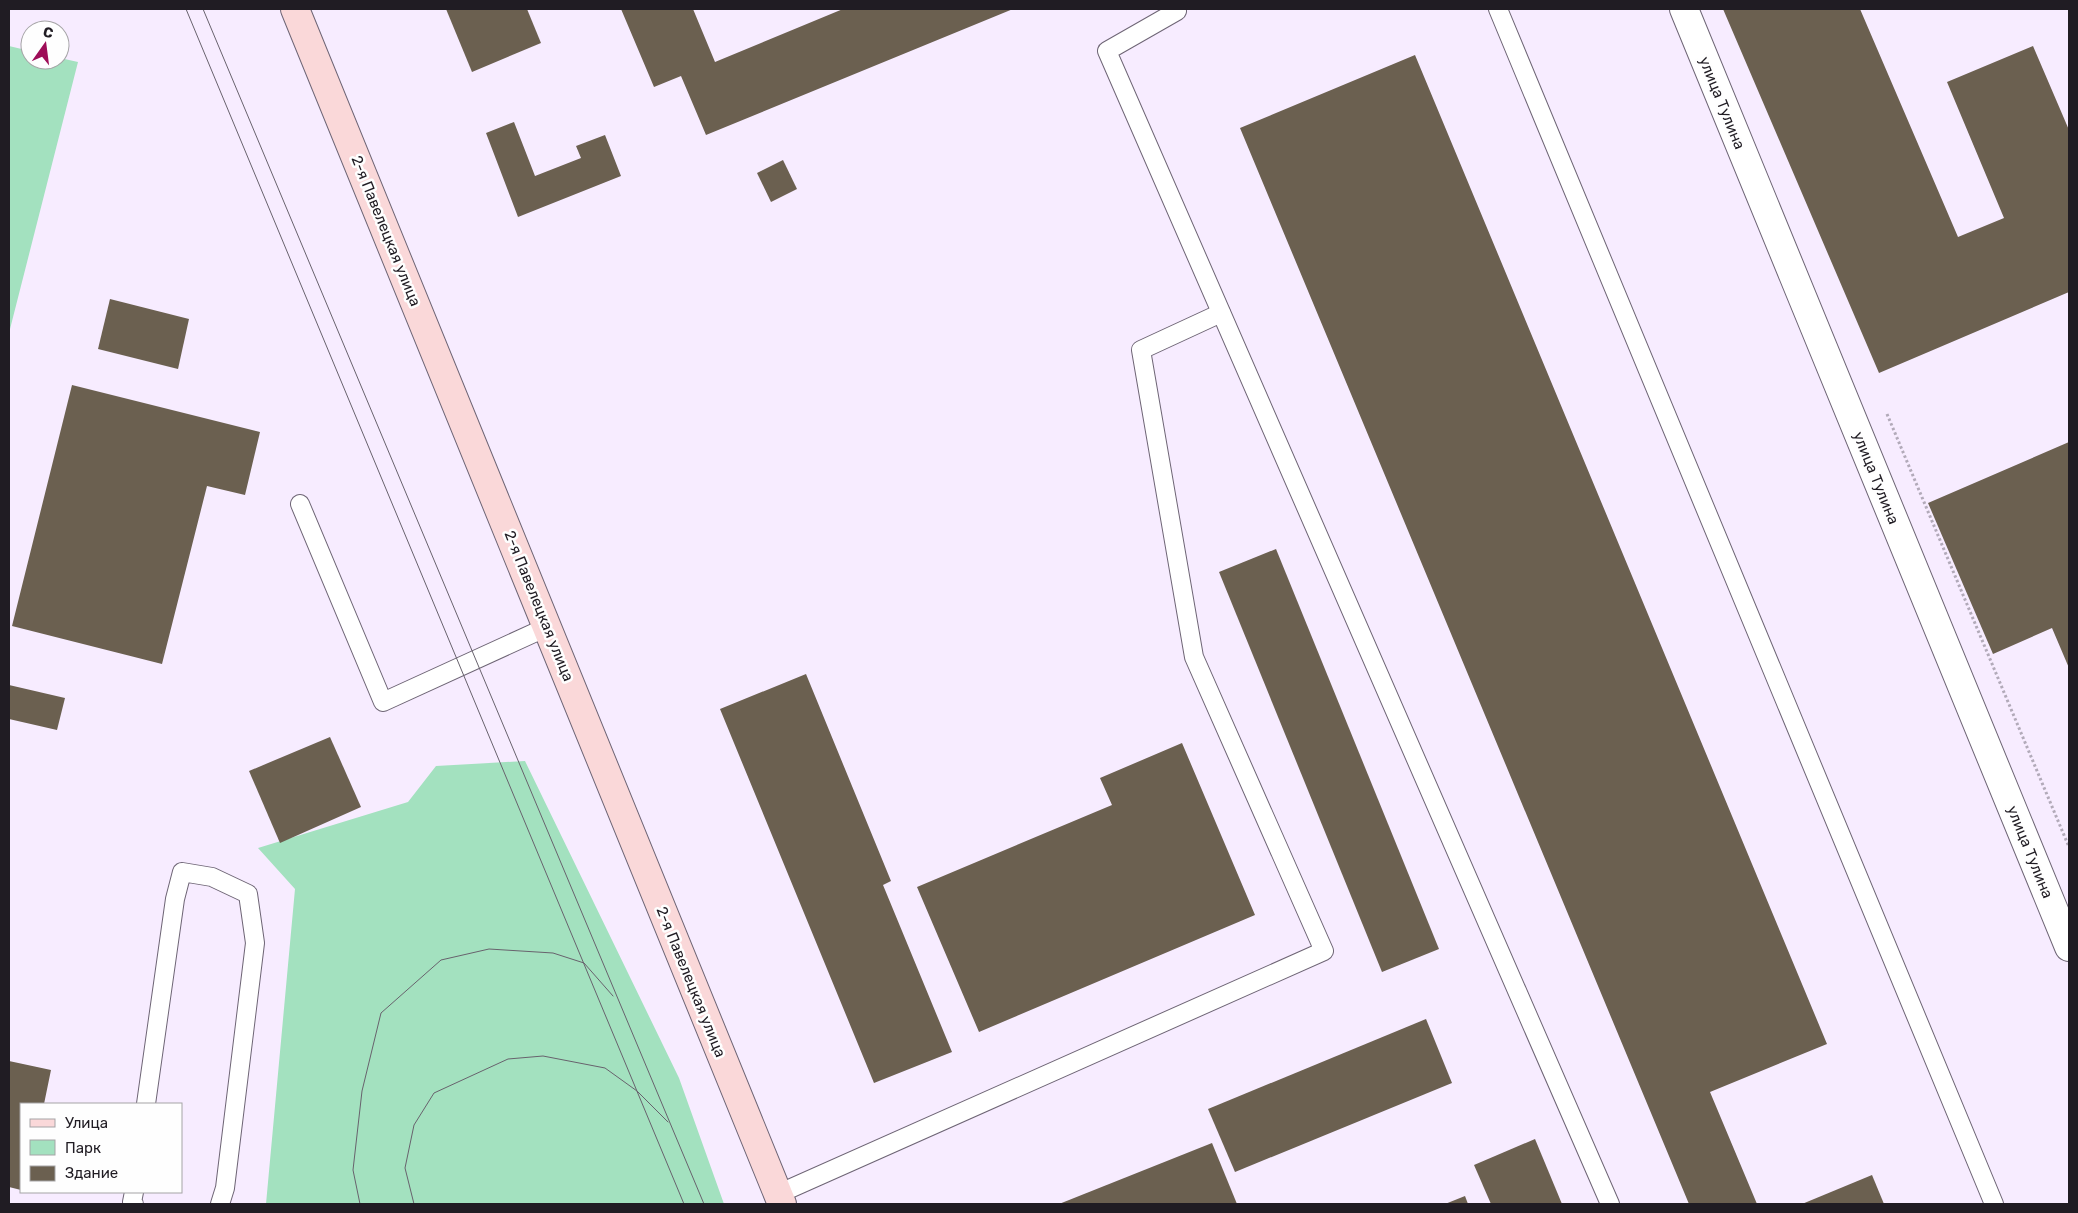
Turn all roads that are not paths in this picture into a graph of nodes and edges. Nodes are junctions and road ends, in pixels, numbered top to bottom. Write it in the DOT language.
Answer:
graph roads {
  1 [pos="296,9"];
  2 [pos="1176,9"];
  3 [pos="1498,9"];
  4 [pos="1684,9"];
  5 [pos="1221,313"];
  6 [pos="300,504"];
  7 [pos="547,627"];
  8 [pos="2069,947"];
  9 [pos="146,1103"];
  10 [pos="780,1199"];
  11 [pos="220,1204"];
  12 [pos="1610,1204"];
  13 [pos="1994,1204"];
  1 -- 7 [label="main road, 2-я Павелецкая улица"];
  2 -- 5 [label="lane"];
  3 -- 13 [label="lane"];
  4 -- 8 [label="street, улица Тулина"];
  5 -- 10 [label="lane"];
  5 -- 12 [label="lane"];
  6 -- 7 [label="lane"];
  7 -- 10 [label="main road, 2-я Павелецкая улица"];
  9 -- 11 [label="lane"];
}
